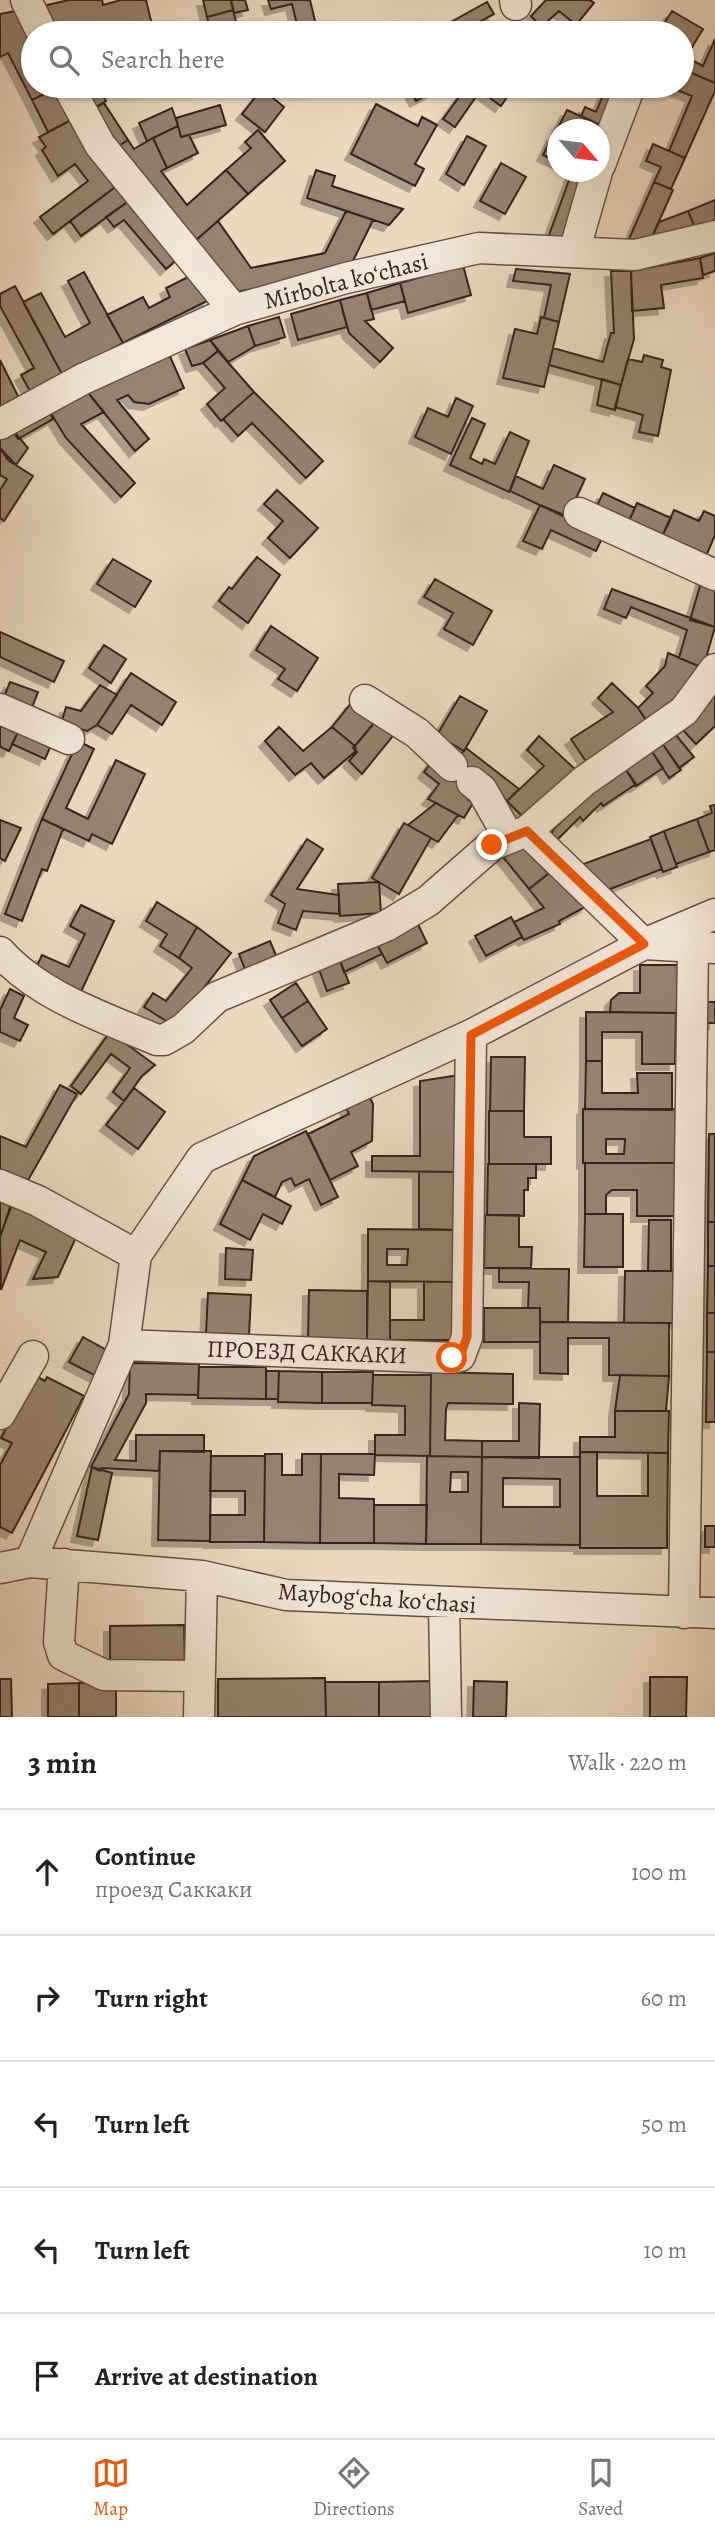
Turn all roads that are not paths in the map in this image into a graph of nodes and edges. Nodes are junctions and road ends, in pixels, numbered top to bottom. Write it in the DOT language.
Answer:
graph roads {
  1 [pos="26,0"];
  2 [pos="36,21"];
  3 [pos="75,98"];
  4 [pos="625,98"];
  5 [pos="610,139"];
  6 [pos="594,182"];
  7 [pos="715,236"];
  8 [pos="574,253"];
  9 [pos="234,310"];
  10 [pos="0,424"];
  11 [pos="579,513"];
  12 [pos="715,575"];
  13 [pos="715,669"];
  14 [pos="365,699"];
  15 [pos="0,709"];
  16 [pos="69,738"];
  17 [pos="518,835"];
  18 [pos="715,914"];
  19 [pos="644,944"];
  20 [pos="704,948"];
  21 [pos="0,952"];
  22 [pos="471,1035"];
  23 [pos="0,1185"];
  24 [pos="136,1255"];
  25 [pos="124,1345"];
  26 [pos="33,1356"];
  27 [pos="0,1414"];
  28 [pos="30,1562"];
  29 [pos="64,1564"];
  30 [pos="0,1568"];
  31 [pos="202,1576"];
  32 [pos="444,1603"];
  33 [pos="684,1613"];
  34 [pos="715,1613"];
  35 [pos="198,1676"];
  36 [pos="199,1717"];
  37 [pos="446,1717"];
  1 -- 2 [label="street"];
  3 -- 9 [label="street"];
  4 -- 5 [label="street"];
  6 -- 8 [label="street"];
  7 -- 8 [label="street, Mirbolta koʻchasi"];
  8 -- 9 [label="street, Mirbolta koʻchasi"];
  9 -- 10 [label="street, Mirbolta koʻchasi"];
  11 -- 12 [label="street"];
  13 -- 17 [label="street"];
  14 -- 17 [label="street"];
  15 -- 16 [label="street"];
  17 -- 19 [label="street"];
  17 -- 21 [label="street"];
  18 -- 19 [label="street"];
  19 -- 20 [label="street"];
  19 -- 22 [label="street"];
  20 -- 33 [label="street"];
  22 -- 24 [label="street"];
  22 -- 25 [label="street, ПРОЕЗД САККАКИ"];
  23 -- 24 [label="street"];
  24 -- 25 [label="street"];
  25 -- 28 [label="street"];
  26 -- 27 [label="street"];
  28 -- 29 [label="street, Maybogʻcha koʻchasi"];
  28 -- 30 [label="street, Maybogʻcha koʻchasi"];
  29 -- 31 [label="street, Maybogʻcha koʻchasi"];
  29 -- 35 [label="street"];
  31 -- 32 [label="street, Maybogʻcha koʻchasi"];
  31 -- 35 [label="street"];
  32 -- 33 [label="street, Maybogʻcha koʻchasi"];
  32 -- 37 [label="street"];
  33 -- 34 [label="street, Maybogʻcha koʻchasi"];
  35 -- 36 [label="street"];
}
